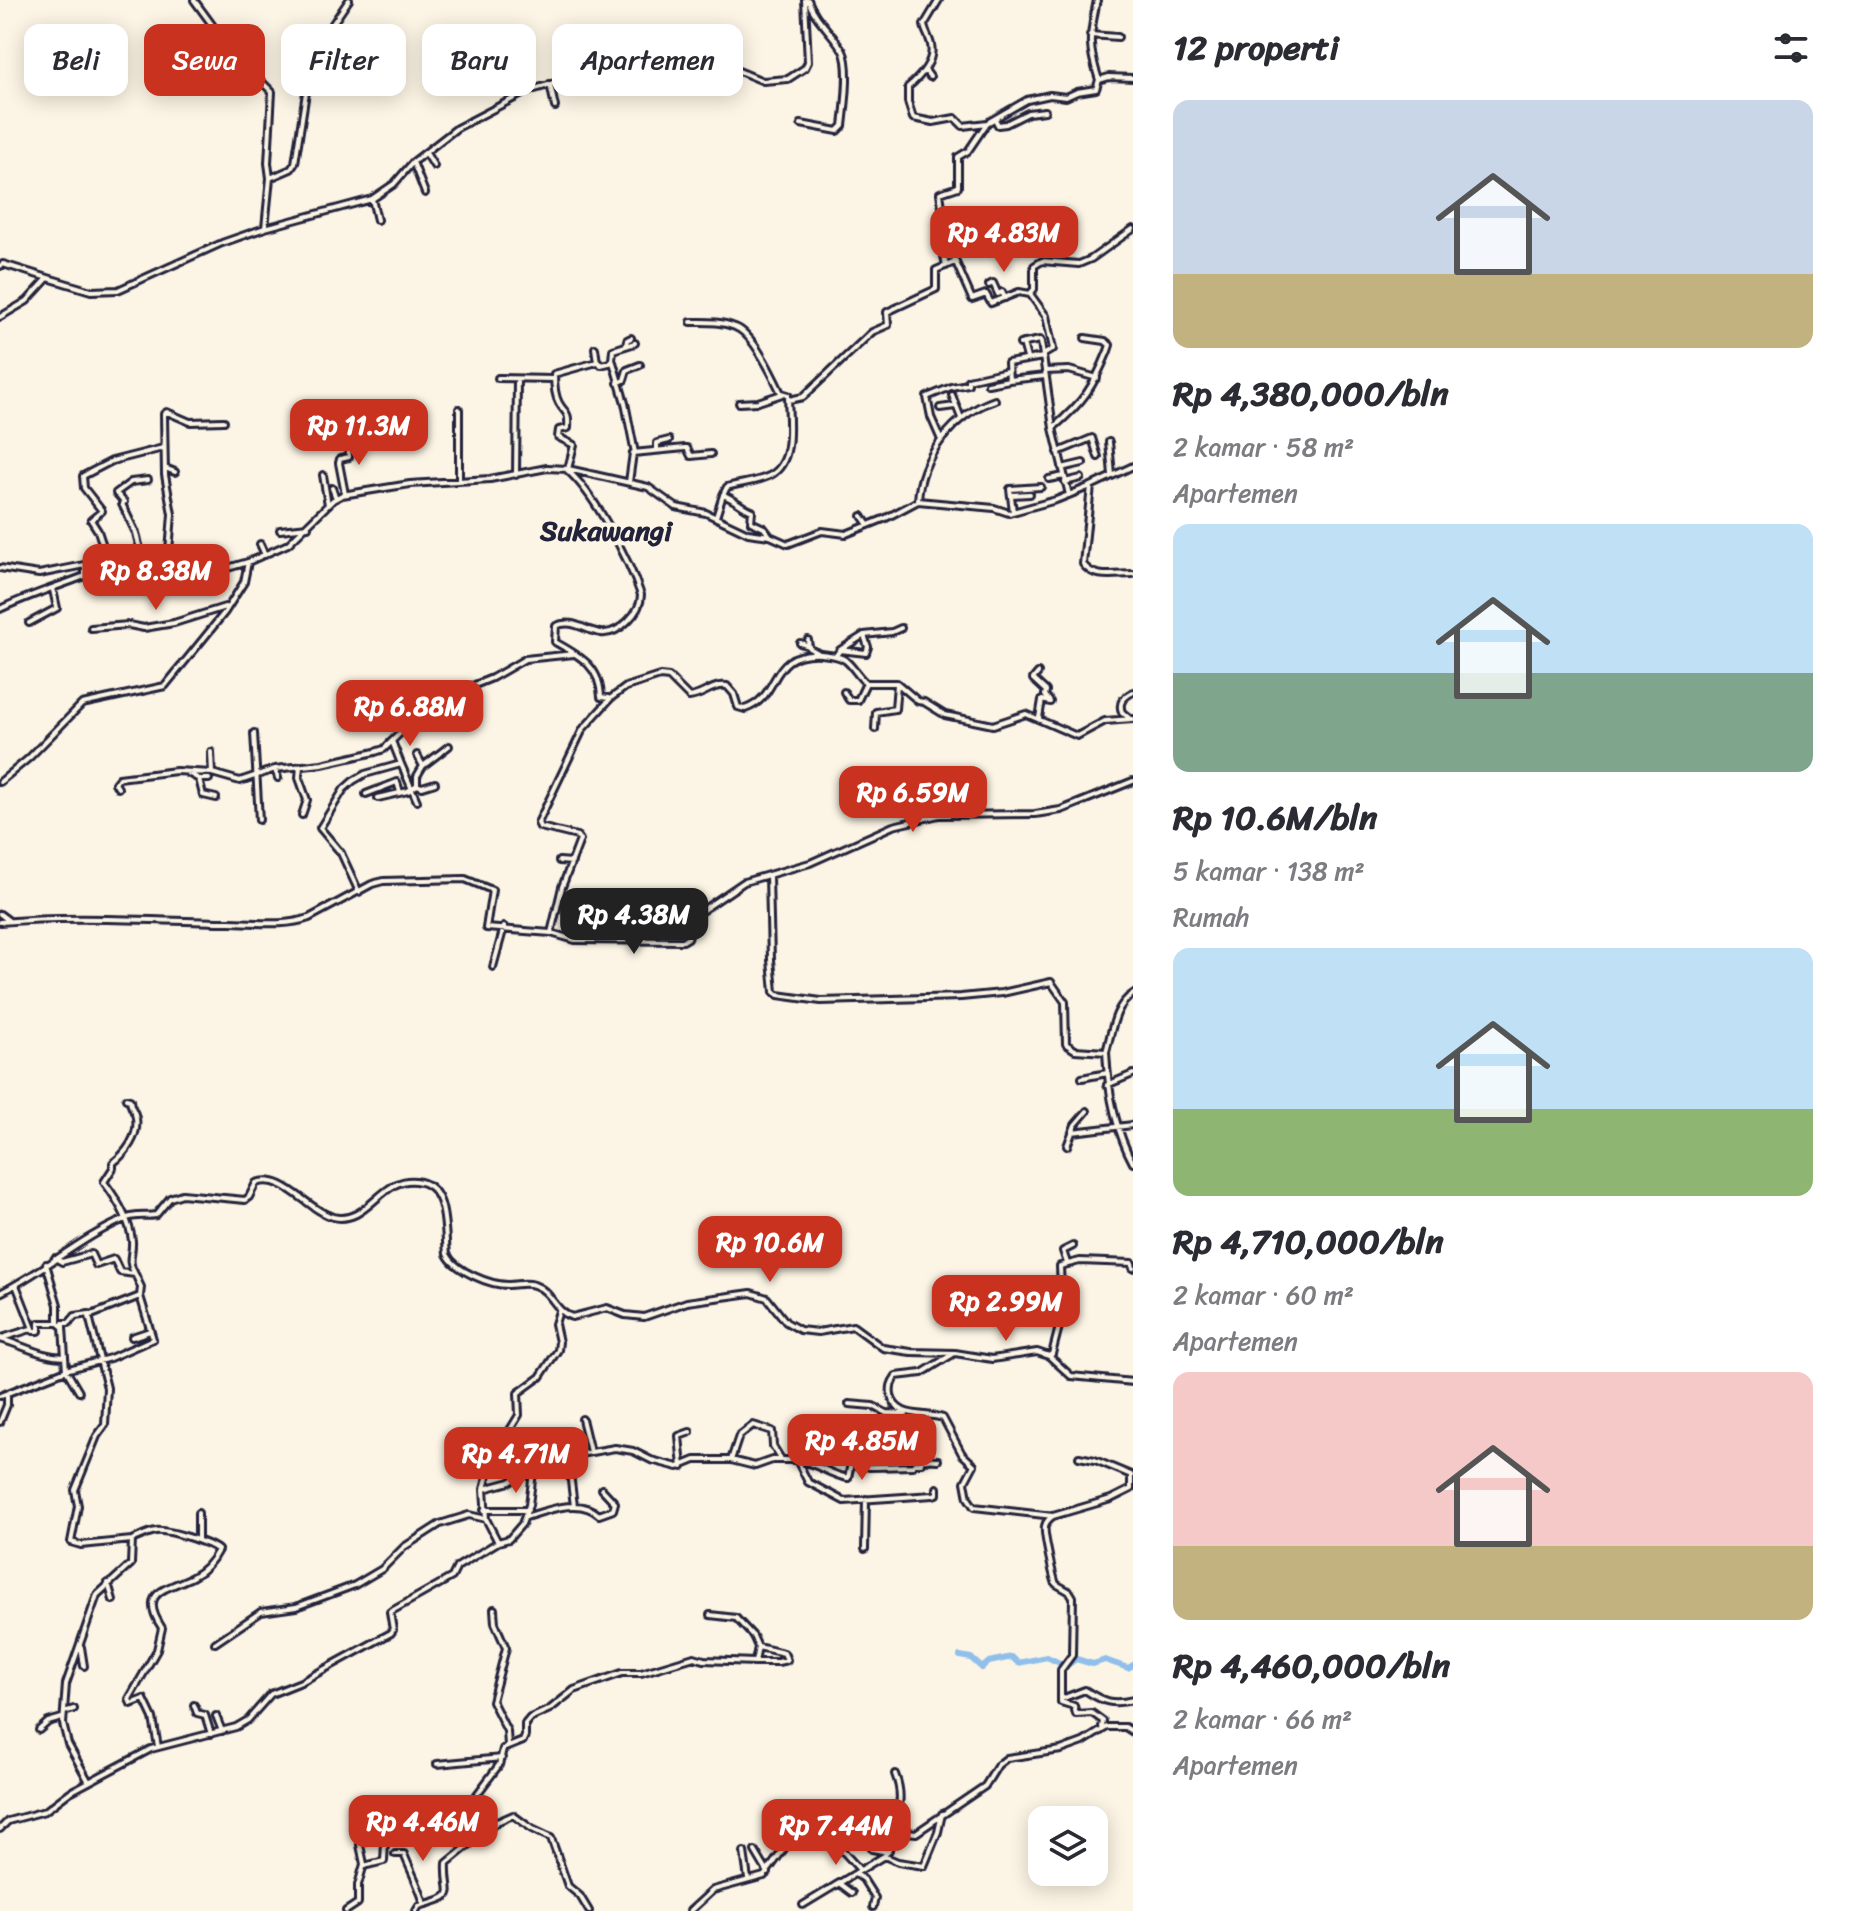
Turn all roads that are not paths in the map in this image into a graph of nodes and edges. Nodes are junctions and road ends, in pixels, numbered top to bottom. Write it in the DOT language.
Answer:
graph roads {
  1 [pos="194,0"];
  2 [pos="349,0"];
  3 [pos="806,0"];
  4 [pos="939,0"];
  5 [pos="1097,0"];
  6 [pos="1090,35"];
  7 [pos="1118,37"];
  8 [pos="925,70"];
  9 [pos="930,77"];
  10 [pos="1133,78"];
  11 [pos="1099,80"];
  12 [pos="550,84"];
  13 [pos="555,107"];
  14 [pos="1045,111"];
  15 [pos="995,119"];
  16 [pos="987,123"];
  17 [pos="801,124"];
  18 [pos="426,153"];
  19 [pos="413,162"];
  20 [pos="434,166"];
  21 [pos="270,178"];
  22 [pos="425,193"];
  23 [pos="372,199"];
  24 [pos="377,220"];
  25 [pos="265,228"];
  26 [pos="1133,229"];
  27 [pos="955,261"];
  28 [pos="0,266"];
  29 [pos="946,266"];
  30 [pos="48,278"];
  31 [pos="989,285"];
  32 [pos="1030,294"];
  33 [pos="1005,298"];
  34 [pos="0,317"];
  35 [pos="691,322"];
  36 [pos="1085,338"];
  37 [pos="633,340"];
  38 [pos="595,348"];
  39 [pos="1043,356"];
  40 [pos="1027,358"];
  41 [pos="598,361"];
  42 [pos="612,362"];
  43 [pos="640,365"];
  44 [pos="1007,371"];
  45 [pos="1045,374"];
  46 [pos="498,378"];
  47 [pos="1097,378"];
  48 [pos="517,379"];
  49 [pos="554,379"];
  50 [pos="1009,380"];
  51 [pos="618,383"];
  52 [pos="988,384"];
  53 [pos="782,394"];
  54 [pos="952,395"];
  55 [pos="788,400"];
  56 [pos="995,400"];
  57 [pos="739,403"];
  58 [pos="955,406"];
  59 [pos="940,408"];
  60 [pos="459,409"];
  61 [pos="961,418"];
  62 [pos="224,421"];
  63 [pos="1053,428"];
  64 [pos="669,440"];
  65 [pos="941,441"];
  66 [pos="348,442"];
  67 [pos="1109,442"];
  68 [pos="164,448"];
  69 [pos="657,450"];
  70 [pos="1058,452"];
  71 [pos="635,453"];
  72 [pos="711,454"];
  73 [pos="1098,457"];
  74 [pos="1083,463"];
  75 [pos="1133,466"];
  76 [pos="165,468"];
  77 [pos="567,468"];
  78 [pos="1062,468"];
  79 [pos="175,472"];
  80 [pos="323,475"];
  81 [pos="516,475"];
  82 [pos="1112,475"];
  83 [pos="1081,478"];
  84 [pos="1049,479"];
  85 [pos="1064,479"];
  86 [pos="148,480"];
  87 [pos="459,481"];
  88 [pos="629,482"];
  89 [pos="1091,486"];
  90 [pos="1041,487"];
  91 [pos="332,488"];
  92 [pos="345,494"];
  93 [pos="1030,494"];
  94 [pos="723,495"];
  95 [pos="1011,495"];
  96 [pos="1069,495"];
  97 [pos="336,498"];
  98 [pos="918,501"];
  99 [pos="328,505"];
  100 [pos="1013,512"];
  101 [pos="862,516"];
  102 [pos="716,517"];
  103 [pos="868,525"];
  104 [pos="308,527"];
  105 [pos="280,530"];
  106 [pos="770,536"];
  107 [pos="260,544"];
  108 [pos="140,549"];
  109 [pos="122,555"];
  110 [pos="265,555"];
  111 [pos="108,561"];
  112 [pos="248,562"];
  113 [pos="168,564"];
  114 [pos="85,565"];
  115 [pos="124,567"];
  116 [pos="0,568"];
  117 [pos="1133,574"];
  118 [pos="53,590"];
  119 [pos="1,606"];
  120 [pos="227,606"];
  121 [pos="29,623"];
  122 [pos="91,628"];
  123 [pos="901,628"];
  124 [pos="864,635"];
  125 [pos="800,643"];
  126 [pos="840,650"];
  127 [pos="574,654"];
  128 [pos="820,654"];
  129 [pos="835,656"];
  130 [pos="1038,673"];
  131 [pos="866,683"];
  132 [pos="897,683"];
  133 [pos="844,692"];
  134 [pos="1133,692"];
  135 [pos="611,698"];
  136 [pos="1039,718"];
  137 [pos="1132,719"];
  138 [pos="875,729"];
  139 [pos="254,733"];
  140 [pos="392,741"];
  141 [pos="449,746"];
  142 [pos="211,752"];
  143 [pos="417,755"];
  144 [pos="401,764"];
  145 [pos="300,766"];
  146 [pos="423,766"];
  147 [pos="275,769"];
  148 [pos="186,771"];
  149 [pos="211,776"];
  150 [pos="256,776"];
  151 [pos="278,778"];
  152 [pos="199,779"];
  153 [pos="1133,781"];
  154 [pos="0,782"];
  155 [pos="435,783"];
  156 [pos="415,787"];
  157 [pos="118,788"];
  158 [pos="400,792"];
  159 [pos="366,794"];
  160 [pos="216,798"];
  161 [pos="378,798"];
  162 [pos="417,801"];
  163 [pos="302,815"];
  164 [pos="259,820"];
  165 [pos="559,861"];
  166 [pos="572,862"];
  167 [pos="769,876"];
  168 [pos="359,892"];
  169 [pos="0,914"];
  170 [pos="10,921"];
  171 [pos="0,922"];
  172 [pos="504,927"];
  173 [pos="551,933"];
  174 [pos="493,967"];
  175 [pos="1133,994"];
  176 [pos="1106,1052"];
  177 [pos="1107,1073"];
  178 [pos="1133,1074"];
  179 [pos="1082,1078"];
  180 [pos="1107,1085"];
  181 [pos="126,1099"];
  182 [pos="1087,1111"];
  183 [pos="1119,1125"];
  184 [pos="1133,1125"];
  185 [pos="1072,1132"];
  186 [pos="1067,1146"];
  187 [pos="1133,1163"];
  188 [pos="124,1219"];
  189 [pos="1073,1246"];
  190 [pos="55,1258"];
  191 [pos="1067,1263"];
  192 [pos="46,1264"];
  193 [pos="1133,1268"];
  194 [pos="135,1274"];
  195 [pos="16,1285"];
  196 [pos="0,1293"];
  197 [pos="140,1296"];
  198 [pos="559,1311"];
  199 [pos="89,1316"];
  200 [pos="60,1325"];
  201 [pos="34,1331"];
  202 [pos="150,1331"];
  203 [pos="132,1337"];
  204 [pos="0,1339"];
  205 [pos="955,1353"];
  206 [pos="1049,1356"];
  207 [pos="65,1357"];
  208 [pos="98,1361"];
  209 [pos="66,1370"];
  210 [pos="1133,1382"];
  211 [pos="79,1392"];
  212 [pos="6,1393"];
  213 [pos="0,1396"];
  214 [pos="849,1404"];
  215 [pos="913,1414"];
  216 [pos="582,1419"];
  217 [pos="0,1422"];
  218 [pos="690,1432"];
  219 [pos="590,1452"];
  220 [pos="568,1456"];
  221 [pos="1079,1457"];
  222 [pos="781,1459"];
  223 [pos="731,1460"];
  224 [pos="797,1460"];
  225 [pos="938,1460"];
  226 [pos="540,1464"];
  227 [pos="682,1467"];
  228 [pos="937,1488"];
  229 [pos="484,1489"];
  230 [pos="602,1489"];
  231 [pos="866,1499"];
  232 [pos="574,1506"];
  233 [pos="484,1510"];
  234 [pos="528,1510"];
  235 [pos="198,1513"];
  236 [pos="1053,1516"];
  237 [pos="526,1517"];
  238 [pos="486,1519"];
  239 [pos="132,1540"];
  240 [pos="198,1540"];
  241 [pos="498,1542"];
  242 [pos="865,1549"];
  243 [pos="108,1583"];
  244 [pos="113,1600"];
  245 [pos="494,1609"];
  246 [pos="710,1615"];
  247 [pos="215,1643"];
  248 [pos="81,1645"];
  249 [pos="758,1647"];
  250 [pos="755,1662"];
  251 [pos="84,1666"];
  252 [pos="1061,1695"];
  253 [pos="1133,1700"];
  254 [pos="194,1705"];
  255 [pos="74,1709"];
  256 [pos="63,1715"];
  257 [pos="216,1716"];
  258 [pos="1101,1729"];
  259 [pos="39,1730"];
  260 [pos="222,1731"];
  261 [pos="1133,1732"];
  262 [pos="211,1734"];
  263 [pos="508,1746"];
  264 [pos="158,1747"];
  265 [pos="502,1758"];
  266 [pos="437,1764"];
  267 [pos="895,1774"];
  268 [pos="89,1782"];
  269 [pos="942,1814"];
  270 [pos="497,1822"];
  271 [pos="0,1829"];
  272 [pos="889,1831"];
  273 [pos="831,1838"];
  274 [pos="872,1849"];
  275 [pos="755,1851"];
  276 [pos="744,1852"];
  277 [pos="395,1854"];
  278 [pos="886,1854"];
  279 [pos="364,1866"];
  280 [pos="858,1871"];
  281 [pos="768,1873"];
  282 [pos="748,1879"];
  283 [pos="840,1884"];
  284 [pos="852,1893"];
  285 [pos="424,1904"];
  286 [pos="803,1905"];
  287 [pos="873,1907"];
  288 [pos="346,1911"];
  289 [pos="416,1911"];
  290 [pos="589,1911"];
  291 [pos="690,1911"];
  1 -- 21 [label="street"];
  2 -- 21 [label="street"];
  3 -- 12 [label="street"];
  3 -- 17 [label="street"];
  4 -- 8 [label="street"];
  5 -- 6 [label="street"];
  6 -- 7 [label="street"];
  6 -- 11 [label="street"];
  8 -- 9 [label="street"];
  8 -- 16 [label="street"];
  10 -- 11 [label="street"];
  11 -- 15 [label="street"];
  12 -- 13 [label="street"];
  12 -- 18 [label="street"];
  14 -- 15 [label="street"];
  15 -- 16 [label="street"];
  16 -- 27 [label="street"];
  18 -- 19 [label="street"];
  18 -- 20 [label="street"];
  19 -- 22 [label="street"];
  19 -- 23 [label="street"];
  21 -- 25 [label="street"];
  23 -- 24 [label="street"];
  23 -- 25 [label="street"];
  25 -- 30 [label="street"];
  26 -- 32 [label="street"];
  27 -- 29 [label="street"];
  27 -- 29 [label="street"];
  27 -- 33 [label="street"];
  28 -- 30 [label="street"];
  29 -- 55 [label="street"];
  30 -- 34 [label="street"];
  31 -- 33 [label="street"];
  32 -- 33 [label="street"];
  32 -- 39 [label="street"];
  35 -- 53 [label="street"];
  36 -- 47 [label="street"];
  37 -- 42 [label="street"];
  38 -- 41 [label="street"];
  39 -- 40 [label="street"];
  39 -- 40 [label="street"];
  39 -- 45 [label="street"];
  40 -- 44 [label="street"];
  41 -- 42 [label="street"];
  41 -- 49 [label="street"];
  42 -- 51 [label="street"];
  43 -- 51 [label="street"];
  44 -- 50 [label="street"];
  44 -- 65 [label="street"];
  45 -- 47 [label="street"];
  45 -- 50 [label="street"];
  45 -- 63 [label="street"];
  46 -- 48 [label="street"];
  47 -- 63 [label="street"];
  48 -- 49 [label="street"];
  48 -- 81 [label="street"];
  49 -- 77 [label="street"];
  50 -- 52 [label="street"];
  51 -- 71 [label="street"];
  53 -- 55 [label="street"];
  53 -- 57 [label="street"];
  54 -- 58 [label="street"];
  55 -- 94 [label="street"];
  56 -- 61 [label="street"];
  58 -- 59 [label="street"];
  58 -- 61 [label="street"];
  60 -- 87 [label="street"];
  61 -- 65 [label="street"];
  62 -- 68 [label="street"];
  63 -- 70 [label="street"];
  64 -- 69 [label="street"];
  65 -- 98 [label="street"];
  66 -- 92 [label="street"];
  67 -- 82 [label="street"];
  68 -- 76 [label="street"];
  68 -- 111 [label="street"];
  69 -- 71 [label="street"];
  69 -- 72 [label="street"];
  70 -- 73 [label="street"];
  70 -- 78 [label="street"];
  71 -- 88 [label="street"];
  74 -- 78 [label="street"];
  75 -- 82 [label="street"];
  76 -- 79 [label="street"];
  76 -- 113 [label="street"];
  77 -- 81 [label="street"];
  77 -- 88 [label="street"];
  77 -- 127 [label="street"];
  78 -- 85 [label="street"];
  80 -- 99 [label="street"];
  81 -- 87 [label="street"];
  82 -- 89 [label="street"];
  83 -- 85 [label="street"];
  84 -- 85 [label="street"];
  85 -- 96 [label="street"];
  86 -- 108 [label="street"];
  87 -- 92 [label="street"];
  88 -- 102 [label="street"];
  89 -- 96 [label="street"];
  89 -- 117 [label="street"];
  90 -- 95 [label="street"];
  91 -- 97 [label="street"];
  92 -- 97 [label="street"];
  93 -- 95 [label="street"];
  94 -- 102 [label="street"];
  94 -- 106 [label="street"];
  95 -- 100 [label="street"];
  96 -- 100 [label="street"];
  97 -- 99 [label="street"];
  98 -- 100 [label="street"];
  98 -- 103 [label="street"];
  99 -- 104 [label="street"];
  101 -- 103 [label="street"];
  102 -- 106 [label="street"];
  103 -- 106 [label="street"];
  104 -- 105 [label="street"];
  104 -- 110 [label="street"];
  107 -- 110 [label="street"];
  108 -- 109 [label="street"];
  108 -- 113 [label="street"];
  109 -- 111 [label="street"];
  109 -- 115 [label="street"];
  110 -- 112 [label="street"];
  111 -- 114 [label="street"];
  112 -- 113 [label="street"];
  112 -- 120 [label="street"];
  114 -- 116 [label="street"];
  114 -- 118 [label="street"];
  118 -- 119 [label="street"];
  118 -- 121 [label="street"];
  120 -- 122 [label="street"];
  120 -- 154 [label="street"];
  123 -- 124 [label="street"];
  124 -- 126 [label="street"];
  124 -- 126 [label="street"];
  125 -- 128 [label="street"];
  126 -- 129 [label="street"];
  127 -- 135 [label="street"];
  127 -- 140 [label="street"];
  128 -- 129 [label="street"];
  128 -- 135 [label="street"];
  129 -- 131 [label="street"];
  130 -- 136 [label="street"];
  131 -- 132 [label="street"];
  131 -- 133 [label="street"];
  132 -- 136 [label="street"];
  132 -- 138 [label="street"];
  134 -- 137 [label="street"];
  135 -- 166 [label="street"];
  136 -- 137 [label="street"];
  139 -- 150 [label="street"];
  140 -- 144 [label="street"];
  140 -- 145 [label="street"];
  141 -- 146 [label="street"];
  142 -- 149 [label="street"];
  143 -- 146 [label="street"];
  144 -- 156 [label="street"];
  144 -- 168 [label="street"];
  145 -- 147 [label="street"];
  145 -- 163 [label="street"];
  146 -- 156 [label="street"];
  147 -- 150 [label="street"];
  147 -- 151 [label="street"];
  148 -- 149 [label="street"];
  148 -- 152 [label="street"];
  148 -- 157 [label="street"];
  149 -- 150 [label="street"];
  149 -- 152 [label="street"];
  150 -- 164 [label="street"];
  152 -- 160 [label="street"];
  153 -- 167 [label="street"];
  155 -- 156 [label="street"];
  156 -- 158 [label="street"];
  156 -- 162 [label="street"];
  158 -- 159 [label="street"];
  158 -- 161 [label="street"];
  165 -- 166 [label="street"];
  166 -- 173 [label="street"];
  167 -- 173 [label="street"];
  167 -- 176 [label="street"];
  168 -- 170 [label="street"];
  168 -- 172 [label="street"];
  169 -- 170 [label="street"];
  170 -- 171 [label="street"];
  172 -- 173 [label="street"];
  172 -- 174 [label="street"];
  175 -- 176 [label="street"];
  176 -- 177 [label="street"];
  177 -- 179 [label="street"];
  177 -- 180 [label="street"];
  178 -- 180 [label="street"];
  180 -- 183 [label="street"];
  181 -- 188 [label="street"];
  182 -- 185 [label="street"];
  183 -- 184 [label="street"];
  183 -- 185 [label="street"];
  183 -- 187 [label="street"];
  185 -- 186 [label="street"];
  188 -- 190 [label="street"];
  188 -- 194 [label="street"];
  188 -- 198 [label="street"];
  189 -- 191 [label="street"];
  190 -- 192 [label="street"];
  190 -- 194 [label="street"];
  191 -- 193 [label="street"];
  191 -- 206 [label="street"];
  192 -- 195 [label="street"];
  192 -- 200 [label="street"];
  194 -- 197 [label="street"];
  195 -- 196 [label="street"];
  195 -- 201 [label="street"];
  197 -- 199 [label="street"];
  197 -- 202 [label="street"];
  198 -- 205 [label="street"];
  198 -- 229 [label="street"];
  199 -- 200 [label="street"];
  199 -- 208 [label="street"];
  200 -- 201 [label="street"];
  200 -- 207 [label="street"];
  201 -- 204 [label="street"];
  202 -- 203 [label="street"];
  202 -- 208 [label="street"];
  204 -- 207 [label="street"];
  205 -- 206 [label="street"];
  205 -- 215 [label="street"];
  206 -- 210 [label="street"];
  207 -- 209 [label="street"];
  208 -- 209 [label="street"];
  208 -- 239 [label="street"];
  209 -- 211 [label="street"];
  209 -- 212 [label="street"];
  212 -- 213 [label="street"];
  212 -- 217 [label="street"];
  214 -- 215 [label="street"];
  215 -- 236 [label="street"];
  216 -- 219 [label="street"];
  218 -- 227 [label="street"];
  219 -- 220 [label="street"];
  219 -- 227 [label="street"];
  220 -- 226 [label="street"];
  220 -- 232 [label="street"];
  221 -- 236 [label="street"];
  222 -- 223 [label="street"];
  222 -- 223 [label="street"];
  222 -- 224 [label="street"];
  223 -- 227 [label="street"];
  224 -- 225 [label="street"];
  224 -- 231 [label="street"];
  226 -- 229 [label="street"];
  226 -- 234 [label="street"];
  228 -- 231 [label="street"];
  229 -- 233 [label="street"];
  230 -- 232 [label="street"];
  231 -- 242 [label="street"];
  232 -- 237 [label="street"];
  233 -- 234 [label="street"];
  233 -- 238 [label="street"];
  234 -- 237 [label="street"];
  235 -- 240 [label="street"];
  236 -- 252 [label="street"];
  237 -- 241 [label="street"];
  238 -- 241 [label="street"];
  238 -- 247 [label="street"];
  239 -- 240 [label="street"];
  239 -- 243 [label="street"];
  240 -- 264 [label="street"];
  241 -- 260 [label="street"];
  243 -- 244 [label="street"];
  243 -- 248 [label="street"];
  245 -- 263 [label="street"];
  246 -- 249 [label="street"];
  248 -- 251 [label="street"];
  248 -- 256 [label="street"];
  249 -- 250 [label="street"];
  249 -- 250 [label="street"];
  250 -- 263 [label="street"];
  252 -- 253 [label="street"];
  252 -- 258 [label="street"];
  254 -- 262 [label="street"];
  255 -- 256 [label="street"];
  256 -- 259 [label="street"];
  256 -- 268 [label="street"];
  257 -- 260 [label="street"];
  258 -- 261 [label="street"];
  258 -- 269 [label="street"];
  260 -- 262 [label="street"];
  262 -- 264 [label="street"];
  263 -- 265 [label="street"];
  264 -- 268 [label="street"];
  265 -- 266 [label="street"];
  265 -- 270 [label="street"];
  267 -- 272 [label="street"];
  268 -- 271 [label="street"];
  269 -- 272 [label="street"];
  269 -- 278 [label="street"];
  270 -- 285 [label="street"];
  270 -- 290 [label="street"];
  272 -- 273 [label="street"];
  272 -- 278 [label="street"];
  273 -- 280 [label="street"];
  273 -- 281 [label="street"];
  274 -- 278 [label="street"];
  275 -- 281 [label="street"];
  276 -- 282 [label="street"];
  277 -- 285 [label="street"];
  278 -- 280 [label="street"];
  279 -- 279 [label="street"];
  279 -- 288 [label="street"];
  280 -- 283 [label="street"];
  280 -- 287 [label="street"];
  281 -- 282 [label="street"];
  282 -- 291 [label="street"];
  283 -- 284 [label="street"];
  283 -- 286 [label="street"];
  285 -- 289 [label="street"];
}
